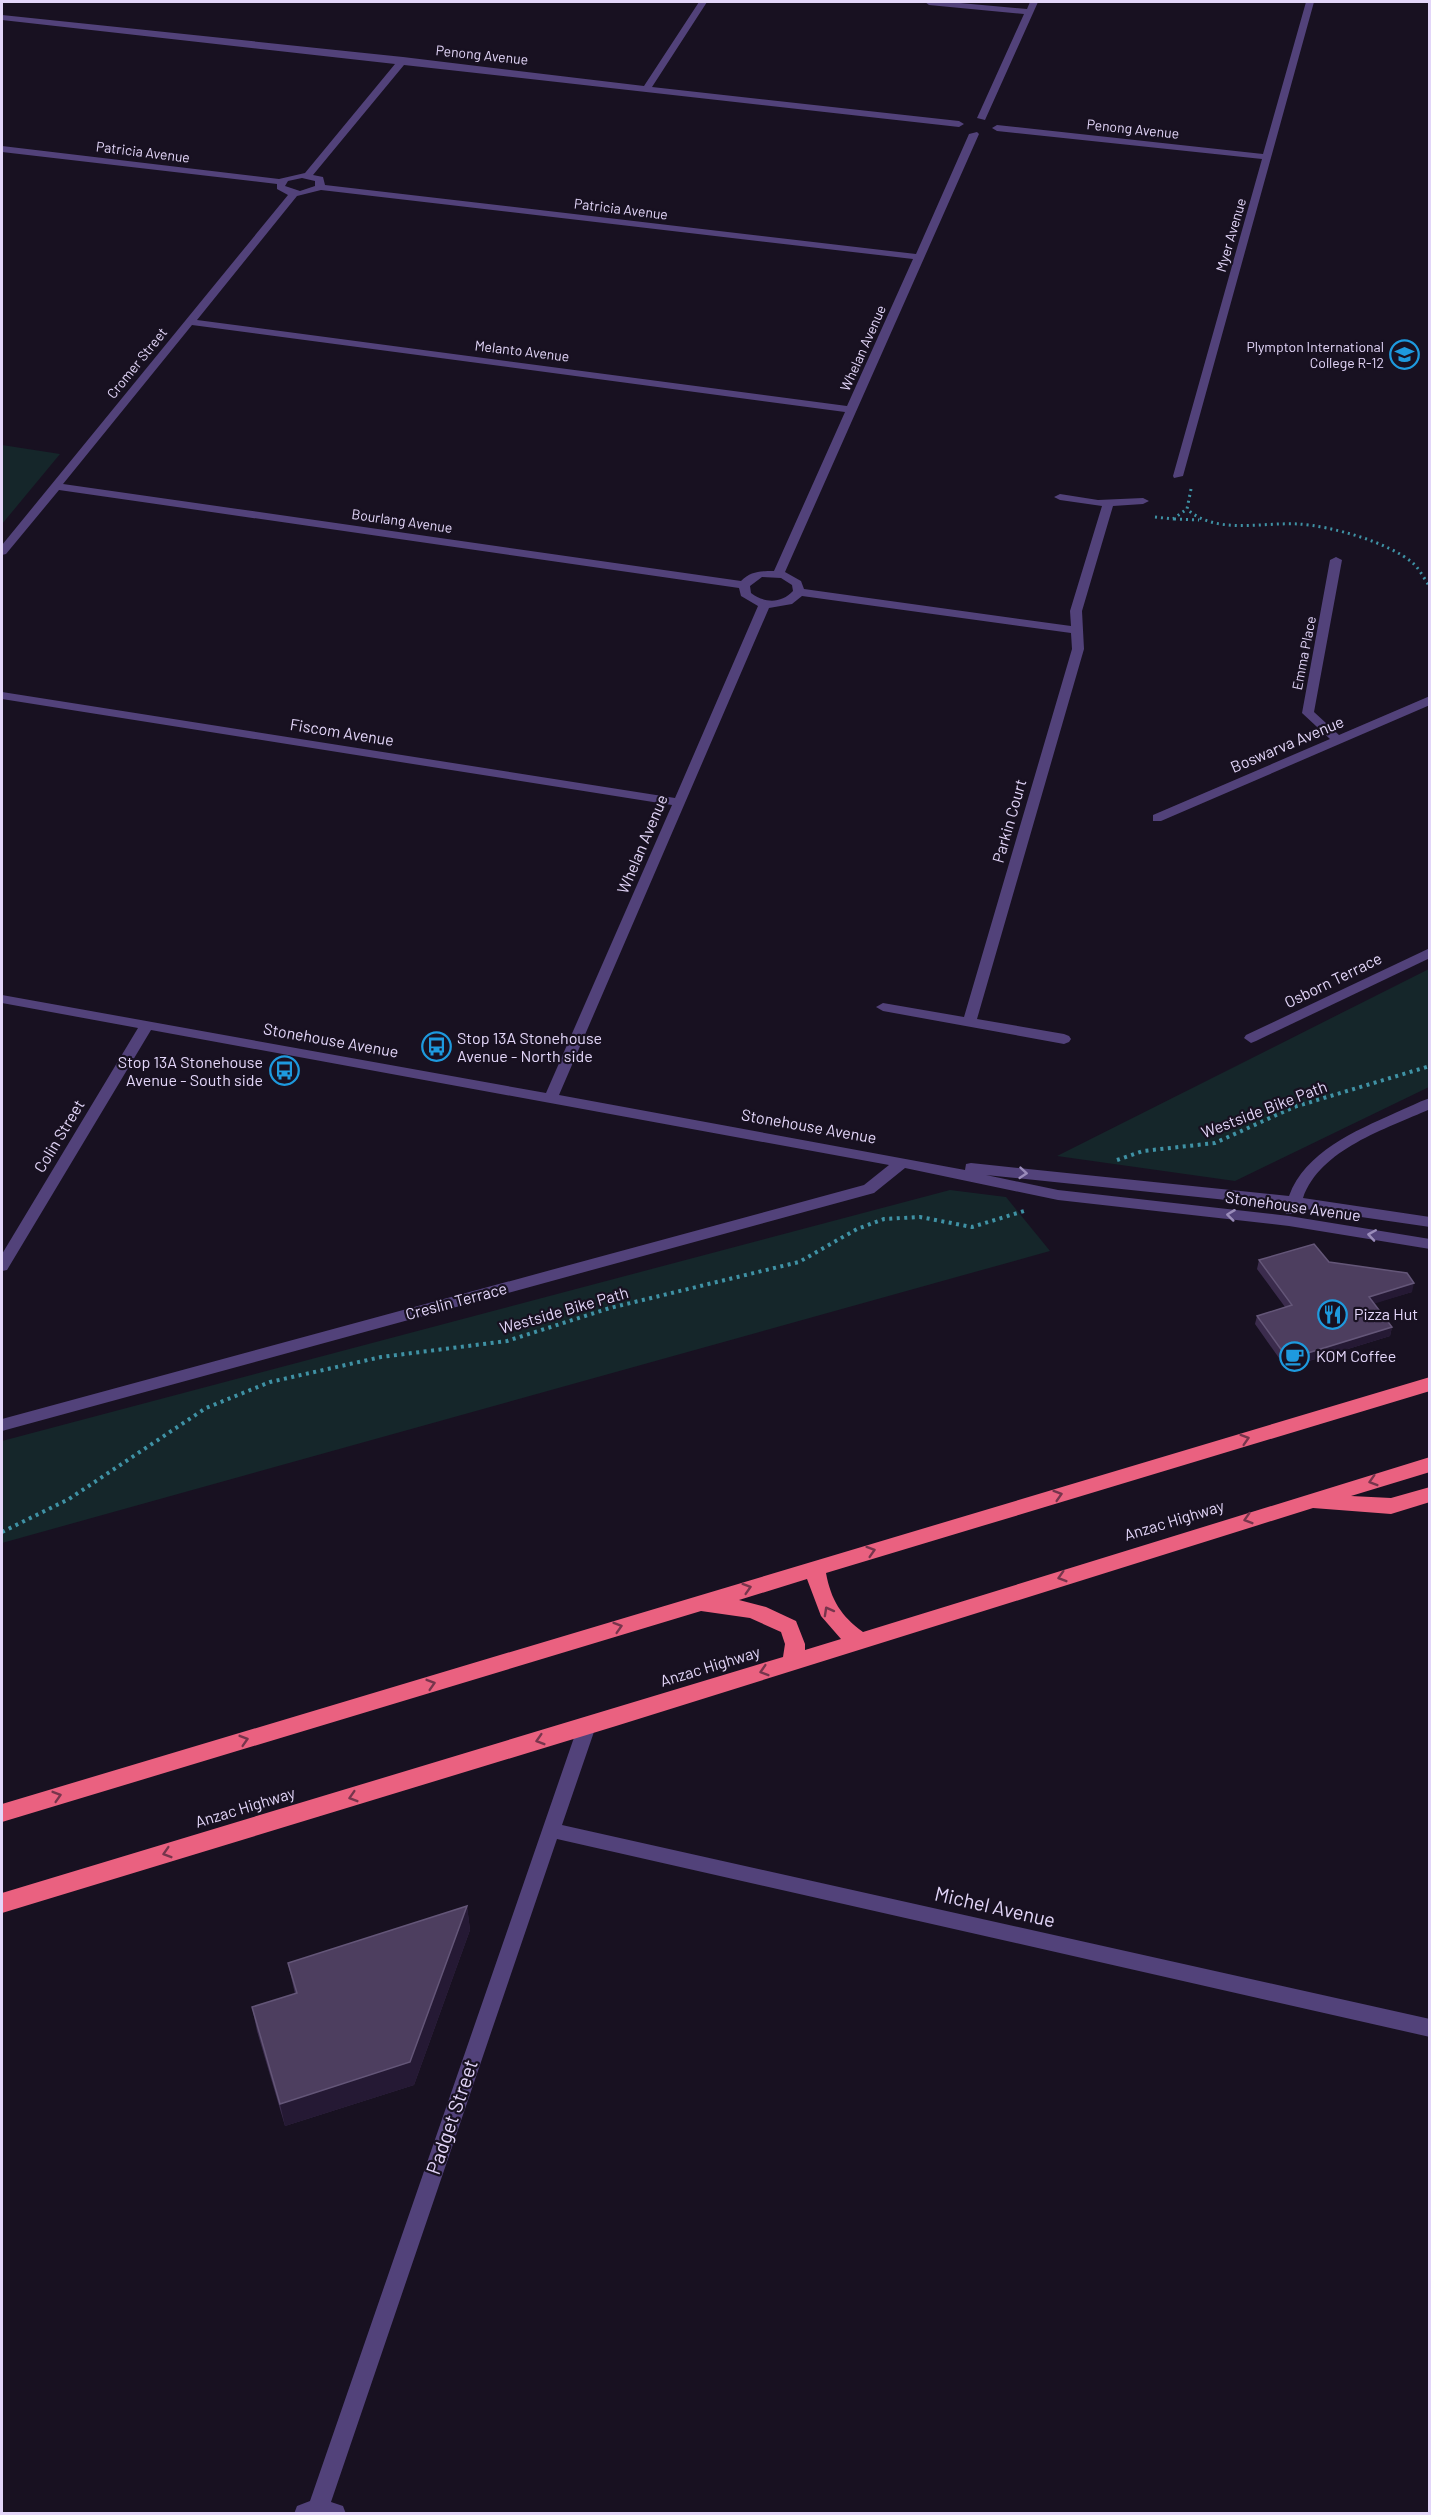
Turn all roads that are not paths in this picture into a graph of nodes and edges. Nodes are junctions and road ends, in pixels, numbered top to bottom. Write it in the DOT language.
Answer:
graph roads {
  1 [pos="703,2"];
  2 [pos="929,2"];
  3 [pos="1034,2"];
  4 [pos="1310,2"];
  5 [pos="1029,12"];
  6 [pos="2,17"];
  7 [pos="403,60"];
  8 [pos="648,87"];
  9 [pos="975,118"];
  10 [pos="959,124"];
  11 [pos="997,128"];
  12 [pos="981,134"];
  13 [pos="2,149"];
  14 [pos="1267,157"];
  15 [pos="308,175"];
  16 [pos="281,182"];
  17 [pos="320,187"];
  18 [pos="295,193"];
  19 [pos="920,257"];
  20 [pos="189,322"];
  21 [pos="852,410"];
  22 [pos="1178,476"];
  23 [pos="55,486"];
  24 [pos="1060,497"];
  25 [pos="1143,501"];
  26 [pos="1108,503"];
  27 [pos="2,552"];
  28 [pos="1336,560"];
  29 [pos="778,574"];
  30 [pos="744,585"];
  31 [pos="799,592"];
  32 [pos="765,604"];
  33 [pos="1077,630"];
  34 [pos="2,695"];
  35 [pos="1430,700"];
  36 [pos="1338,740"];
  37 [pos="678,802"];
  38 [pos="1156,818"];
  39 [pos="1430,952"];
  40 [pos="2,999"];
  41 [pos="884,1007"];
  42 [pos="969,1022"];
  43 [pos="147,1025"];
  44 [pos="1251,1038"];
  45 [pos="1064,1039"];
  46 [pos="550,1098"];
  47 [pos="1430,1103"];
  48 [pos="902,1162"];
  49 [pos="1293,1202"];
  50 [pos="1289,1221"];
  51 [pos="1430,1222"];
  52 [pos="1430,1244"];
  53 [pos="2,1266"];
  54 [pos="1430,1384"];
  55 [pos="2,1425"];
  56 [pos="1430,1464"];
  57 [pos="1430,1494"];
  58 [pos="1304,1502"];
  59 [pos="815,1568"];
  60 [pos="691,1605"];
  61 [pos="860,1641"];
  62 [pos="793,1662"];
  63 [pos="587,1726"];
  64 [pos="2,1813"];
  65 [pos="551,1830"];
  66 [pos="2,1903"];
  67 [pos="1430,2028"];
  68 [pos="320,2512"];
  1 -- 8 [label="street"];
  2 -- 5 [label="street"];
  3 -- 5 [label="street"];
  4 -- 14 [label="street, Myer Avenue"];
  5 -- 9 [label="street"];
  6 -- 7 [label="street, Penong Avenue"];
  7 -- 8 [label="street, Penong Avenue"];
  7 -- 15 [label="street"];
  8 -- 10 [label="street, Penong Avenue"];
  9 -- 10 [label="street"];
  9 -- 11 [label="street"];
  10 -- 12 [label="street"];
  11 -- 12 [label="street"];
  11 -- 14 [label="street, Penong Avenue"];
  12 -- 19 [label="street, Whelan Avenue"];
  13 -- 16 [label="street, Patricia Avenue"];
  14 -- 22 [label="street, Myer Avenue"];
  15 -- 16 [label="street"];
  15 -- 17 [label="street"];
  16 -- 18 [label="street"];
  17 -- 18 [label="street"];
  17 -- 19 [label="street, Patricia Avenue"];
  18 -- 20 [label="street, Cromer Street"];
  19 -- 21 [label="street, Whelan Avenue"];
  20 -- 21 [label="street, Melanto Avenue"];
  20 -- 23 [label="street, Cromer Street"];
  21 -- 29 [label="street, Whelan Avenue"];
  23 -- 27 [label="street, Cromer Street"];
  23 -- 30 [label="street, Bourlang Avenue"];
  24 -- 26 [label="street"];
  25 -- 26 [label="street"];
  26 -- 33 [label="street, Parkin Court"];
  28 -- 36 [label="street, Emma Place"];
  29 -- 30 [label="street"];
  29 -- 31 [label="street"];
  30 -- 32 [label="street"];
  31 -- 32 [label="street"];
  31 -- 33 [label="street"];
  32 -- 37 [label="street, Whelan Avenue"];
  33 -- 42 [label="street, Parkin Court"];
  34 -- 37 [label="street, Fiscom Avenue"];
  35 -- 36 [label="street, Boswarva Avenue"];
  36 -- 38 [label="street, Boswarva Avenue"];
  37 -- 46 [label="street, Whelan Avenue"];
  39 -- 44 [label="street, Osborn Terrace"];
  40 -- 43 [label="street, Stonehouse Avenue"];
  41 -- 42 [label="street"];
  42 -- 45 [label="street"];
  43 -- 46 [label="street, Stonehouse Avenue"];
  43 -- 53 [label="street, Colin Street"];
  46 -- 48 [label="street, Stonehouse Avenue"];
  47 -- 49 [label="street"];
  48 -- 49 [label="street, Stonehouse Avenue, one-way"];
  50 -- 48 [label="street, Stonehouse Avenue, one-way"];
  48 -- 55 [label="street, Creslin Terrace"];
  49 -- 50 [label="street"];
  49 -- 51 [label="street, Stonehouse Avenue"];
  52 -- 50 [label="street, Stonehouse Avenue, one-way"];
  59 -- 54 [label="highway, one-way"];
  56 -- 58 [label="highway, Anzac Highway, one-way"];
  57 -- 58 [label="highway"];
  58 -- 61 [label="highway, Anzac Highway, one-way"];
  60 -- 59 [label="highway, one-way"];
  61 -- 59 [label="highway, one-way"];
  60 -- 62 [label="highway"];
  64 -- 60 [label="highway, one-way"];
  61 -- 62 [label="highway, Anzac Highway"];
  62 -- 63 [label="highway, Anzac Highway, one-way"];
  63 -- 65 [label="street, Padget Street"];
  63 -- 66 [label="highway, Anzac Highway, one-way"];
  65 -- 67 [label="street, Michel Avenue"];
  65 -- 68 [label="street, Padget Street"];
}
